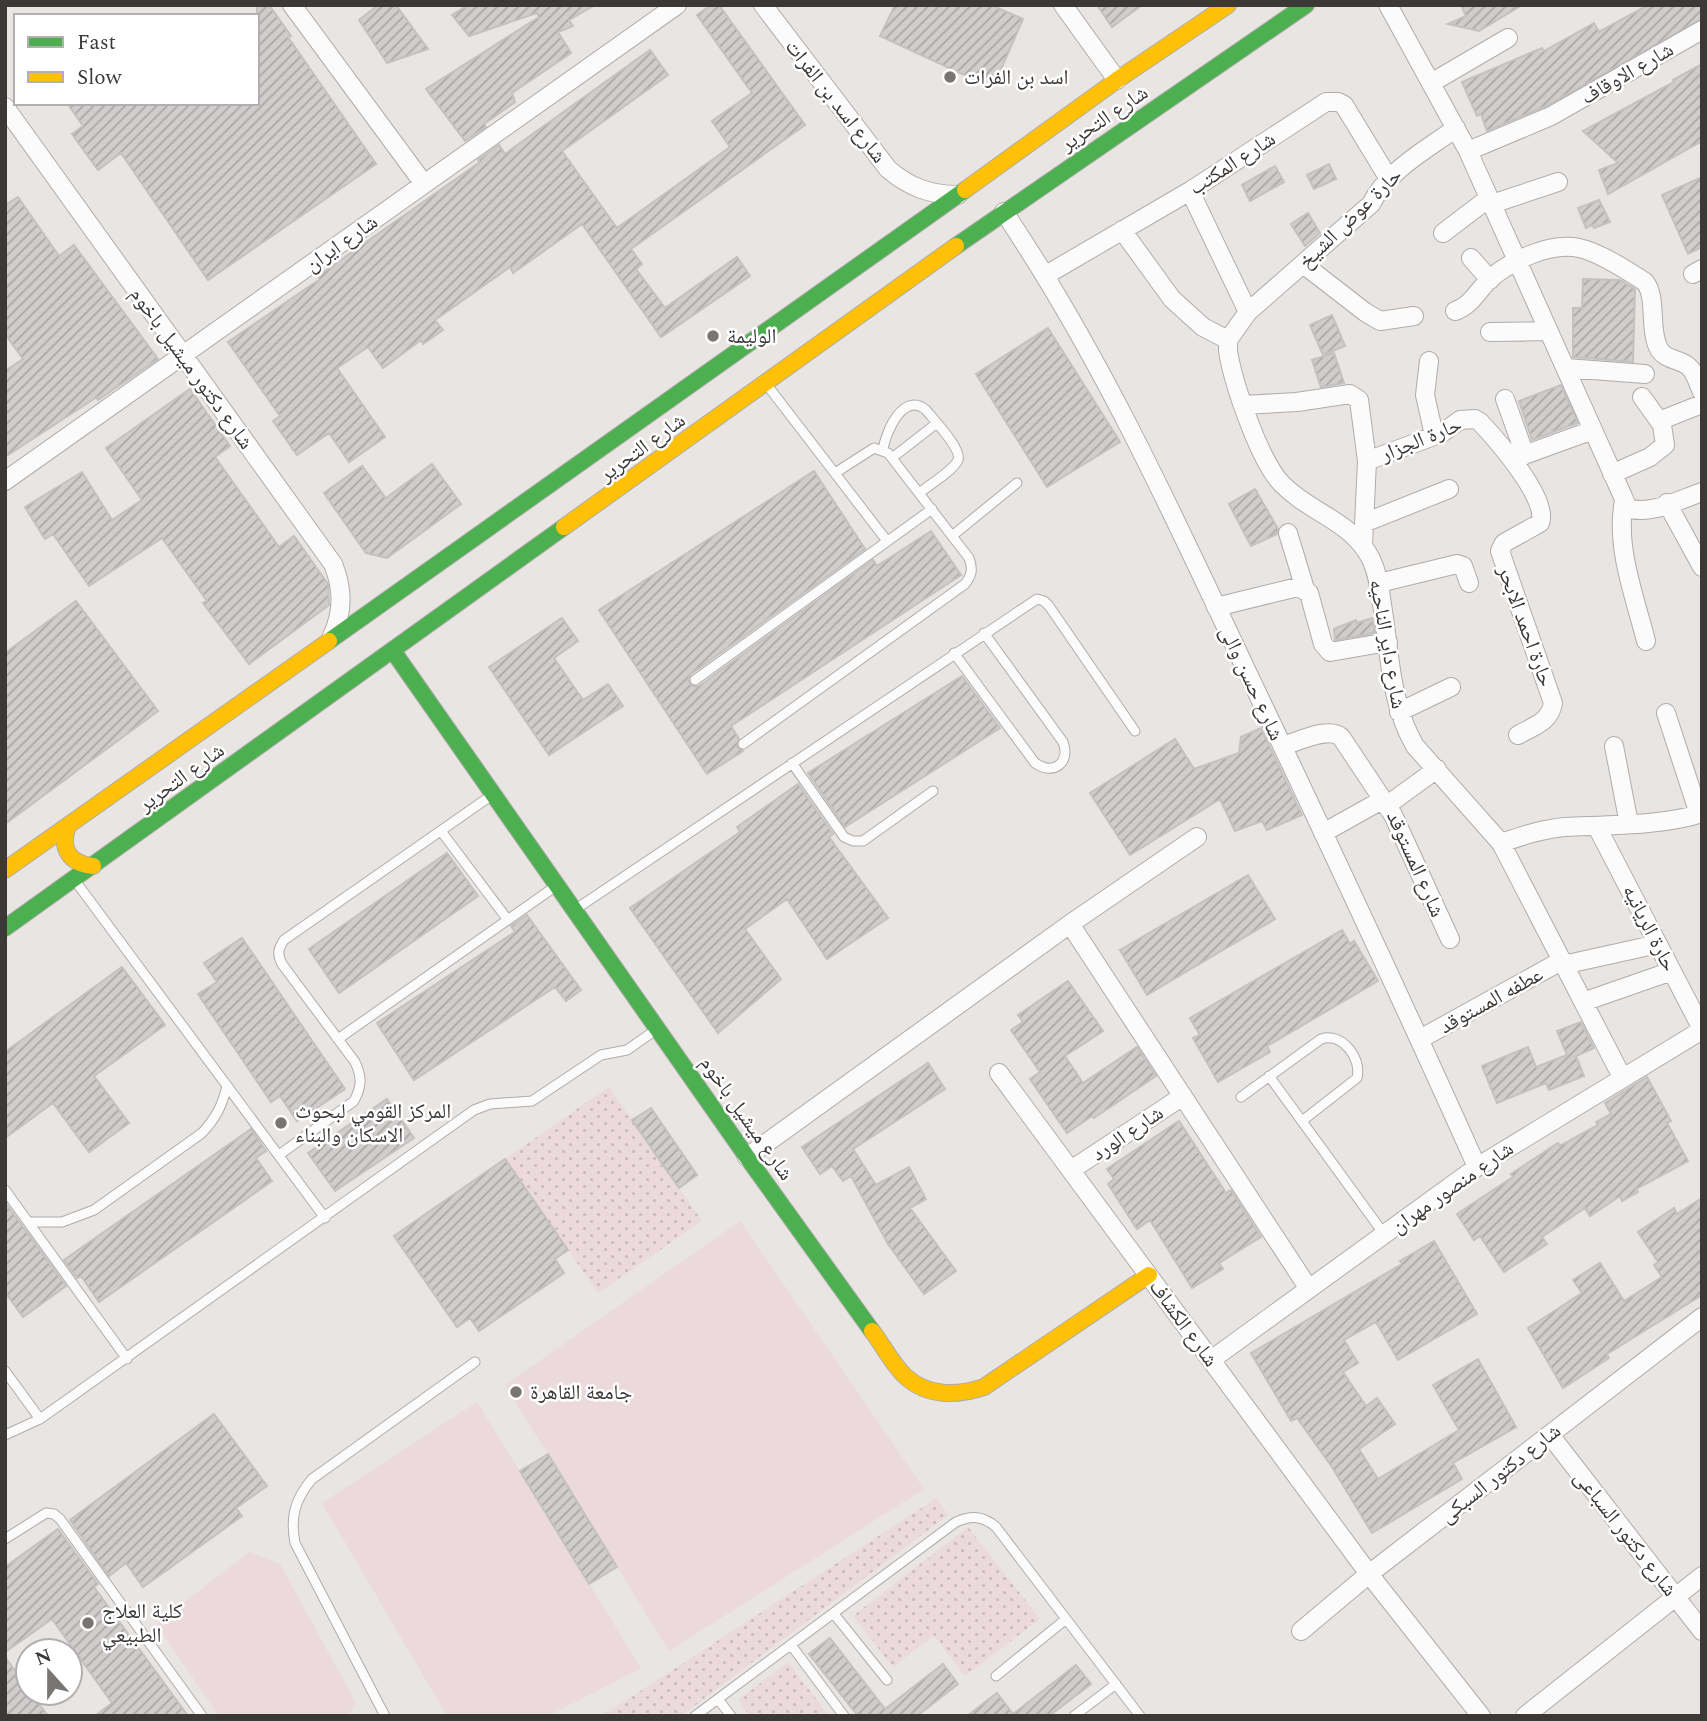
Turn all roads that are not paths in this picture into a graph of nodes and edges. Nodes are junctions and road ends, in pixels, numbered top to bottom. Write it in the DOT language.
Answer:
graph roads {
  1 [pos="292,5"];
  2 [pos="677,5"];
  3 [pos="763,5"];
  4 [pos="1063,5"];
  5 [pos="1228,5"];
  6 [pos="1306,5"];
  7 [pos="1388,5"];
  8 [pos="1702,30"];
  9 [pos="1508,38"];
  10 [pos="1117,80"];
  11 [pos="1431,83"];
  12 [pos="5,107"];
  13 [pos="1456,128"];
  14 [pos="1468,151"];
  15 [pos="1389,179"];
  16 [pos="1558,182"];
  17 [pos="424,184"];
  18 [pos="1190,191"];
  19 [pos="958,195"];
  20 [pos="1491,201"];
  21 [pos="1004,212"];
  22 [pos="1122,230"];
  23 [pos="1443,233"];
  24 [pos="1471,258"];
  25 [pos="1517,259"];
  26 [pos="1303,264"];
  27 [pos="1046,275"];
  28 [pos="1490,280"];
  29 [pos="1455,311"];
  30 [pos="1248,312"];
  31 [pos="1414,316"];
  32 [pos="1549,331"];
  33 [pos="1490,332"];
  34 [pos="1228,340"];
  35 [pos="751,341"];
  36 [pos="182,356"];
  37 [pos="1429,361"];
  38 [pos="1566,368"];
  39 [pos="761,371"];
  40 [pos="1646,374"];
  41 [pos="1702,392"];
  42 [pos="1642,397"];
  43 [pos="670,399"];
  44 [pos="1505,399"];
  45 [pos="1702,404"];
  46 [pos="1243,405"];
  47 [pos="937,423"];
  48 [pos="1662,425"];
  49 [pos="1593,430"];
  50 [pos="698,433"];
  51 [pos="1434,435"];
  52 [pos="883,449"];
  53 [pos="892,457"];
  54 [pos="1519,457"];
  55 [pos="1367,461"];
  56 [pos="835,473"];
  57 [pos="1612,474"];
  58 [pos="5,481"];
  59 [pos="1017,484"];
  60 [pos="1449,489"];
  61 [pos="1702,492"];
  62 [pos="919,493"];
  63 [pos="1624,501"];
  64 [pos="1667,503"];
  65 [pos="932,509"];
  66 [pos="1364,523"];
  67 [pos="1288,533"];
  68 [pos="952,536"];
  69 [pos="887,541"];
  70 [pos="1504,543"];
  71 [pos="1363,545"];
  72 [pos="1702,567"];
  73 [pos="1379,583"];
  74 [pos="1469,583"];
  75 [pos="1305,589"];
  76 [pos="1216,607"];
  77 [pos="984,633"];
  78 [pos="330,640"];
  79 [pos="1646,641"];
  80 [pos="1388,642"];
  81 [pos="393,651"];
  82 [pos="954,653"];
  83 [pos="695,680"];
  84 [pos="1451,687"];
  85 [pos="1399,712"];
  86 [pos="1666,713"];
  87 [pos="1135,731"];
  88 [pos="1518,735"];
  89 [pos="743,744"];
  90 [pos="1282,746"];
  91 [pos="1614,746"];
  92 [pos="792,763"];
  93 [pos="1437,769"];
  94 [pos="933,791"];
  95 [pos="493,794"];
  96 [pos="1384,803"];
  97 [pos="1701,813"];
  98 [pos="1629,824"];
  99 [pos="68,826"];
  100 [pos="1597,827"];
  101 [pos="440,831"];
  102 [pos="1323,833"];
  103 [pos="1197,838"];
  104 [pos="1501,843"];
  105 [pos="93,866"];
  106 [pos="5,870"];
  107 [pos="74,879"];
  108 [pos="557,885"];
  109 [pos="32,909"];
  110 [pos="575,910"];
  111 [pos="508,920"];
  112 [pos="1070,925"];
  113 [pos="5,928"];
  114 [pos="1450,939"];
  115 [pos="1658,944"];
  116 [pos="1562,963"];
  117 [pos="1672,971"];
  118 [pos="1583,1002"];
  119 [pos="658,1028"];
  120 [pos="1702,1030"];
  121 [pos="338,1039"];
  122 [pos="1420,1039"];
  123 [pos="999,1073"];
  124 [pos="1269,1076"];
  125 [pos="1622,1077"];
  126 [pos="227,1086"];
  127 [pos="1183,1096"];
  128 [pos="1241,1097"];
  129 [pos="1301,1121"];
  130 [pos="279,1155"];
  131 [pos="747,1157"];
  132 [pos="1477,1167"];
  133 [pos="1071,1170"];
  134 [pos="5,1190"];
  135 [pos="325,1218"];
  136 [pos="28,1222"];
  137 [pos="1384,1234"];
  138 [pos="1149,1275"];
  139 [pos="1309,1289"];
  140 [pos="1702,1317"];
  141 [pos="127,1359"];
  142 [pos="1211,1360"];
  143 [pos="475,1363"];
  144 [pos="5,1371"];
  145 [pos="40,1419"];
  146 [pos="5,1435"];
  147 [pos="1549,1435"];
  148 [pos="5,1539"];
  149 [pos="1369,1574"];
  150 [pos="1702,1576"];
  151 [pos="1675,1597"];
  152 [pos="834,1614"];
  153 [pos="1066,1619"];
  154 [pos="1301,1631"];
  155 [pos="1702,1631"];
  156 [pos="791,1645"];
  157 [pos="996,1676"];
  158 [pos="887,1680"];
  159 [pos="1116,1684"];
  160 [pos="718,1699"];
  161 [pos="202,1716"];
  162 [pos="385,1716"];
  163 [pos="695,1716"];
  164 [pos="731,1716"];
  165 [pos="844,1716"];
  166 [pos="1074,1716"];
  167 [pos="1140,1716"];
  168 [pos="1481,1716"];
  169 [pos="1525,1716"];
  1 -- 17 [label="street"];
  2 -- 17 [label="street, شارع ايران"];
  3 -- 19 [label="street, شارع اسد بن الفرات"];
  4 -- 10 [label="street"];
  5 -- 10 [label="main road, شارع التحرير"];
  6 -- 21 [label="main road, شارع التحرير"];
  7 -- 11 [label="street"];
  8 -- 14 [label="street, شارع الاوقاف"];
  9 -- 11 [label="street"];
  10 -- 19 [label="main road, شارع التحرير"];
  11 -- 13 [label="street"];
  12 -- 36 [label="street, شارع دكتور ميشيل باخوم"];
  13 -- 14 [label="street"];
  13 -- 15 [label="street, حارة عوض الشيخ"];
  14 -- 20 [label="street"];
  15 -- 18 [label="street, شارع المكتب"];
  15 -- 26 [label="street, حارة عوض الشيخ"];
  16 -- 20 [label="street"];
  17 -- 36 [label="street, شارع ايران"];
  18 -- 22 [label="street, شارع المكتب"];
  18 -- 30 [label="street"];
  19 -- 35 [label="main road, شارع التحرير"];
  20 -- 23 [label="street"];
  20 -- 25 [label="street"];
  21 -- 27 [label="street, شارع حسن والى"];
  21 -- 39 [label="main road, شارع التحرير"];
  22 -- 27 [label="street, شارع المكتب"];
  22 -- 34 [label="street"];
  24 -- 28 [label="street"];
  25 -- 28 [label="street"];
  25 -- 32 [label="street"];
  25 -- 41 [label="street"];
  26 -- 30 [label="street, حارة عوض الشيخ"];
  26 -- 31 [label="street"];
  27 -- 76 [label="street, شارع حسن والى"];
  28 -- 29 [label="street"];
  30 -- 34 [label="street"];
  32 -- 33 [label="street"];
  32 -- 38 [label="street"];
  34 -- 46 [label="street, شارع داير الناحيه"];
  35 -- 39 [label="main road"];
  35 -- 43 [label="main road, شارع التحرير"];
  36 -- 58 [label="street, شارع ايران"];
  36 -- 78 [label="street, شارع دكتور ميشيل باخوم"];
  37 -- 51 [label="street"];
  38 -- 40 [label="street"];
  38 -- 49 [label="street"];
  39 -- 50 [label="main road, شارع التحرير"];
  39 -- 56 [label="lane"];
  42 -- 48 [label="street"];
  43 -- 50 [label="main road"];
  43 -- 78 [label="main road, شارع التحرير"];
  44 -- 54 [label="street"];
  45 -- 48 [label="street"];
  46 -- 55 [label="street"];
  46 -- 71 [label="street, شارع داير الناحيه"];
  47 -- 52 [label="lane"];
  47 -- 53 [label="lane"];
  47 -- 62 [label="lane"];
  48 -- 57 [label="street"];
  49 -- 54 [label="street"];
  49 -- 57 [label="street"];
  50 -- 81 [label="main road, شارع التحرير"];
  51 -- 54 [label="street, حارة الجزار"];
  51 -- 55 [label="street, حارة الجزار"];
  52 -- 53 [label="lane"];
  52 -- 56 [label="lane"];
  53 -- 62 [label="lane"];
  54 -- 70 [label="street, حارة الجزار"];
  55 -- 66 [label="street"];
  56 -- 69 [label="lane"];
  57 -- 63 [label="street"];
  59 -- 68 [label="lane"];
  60 -- 66 [label="street"];
  61 -- 64 [label="street"];
  62 -- 65 [label="lane"];
  63 -- 64 [label="street"];
  63 -- 79 [label="street"];
  64 -- 72 [label="street"];
  65 -- 68 [label="lane"];
  65 -- 69 [label="lane"];
  66 -- 71 [label="street"];
  67 -- 75 [label="street"];
  68 -- 89 [label="lane"];
  69 -- 83 [label="lane"];
  70 -- 88 [label="street, حارة احمد الابحر"];
  71 -- 73 [label="street, شارع داير الناحيه"];
  73 -- 74 [label="street"];
  73 -- 80 [label="street, شارع داير الناحيه"];
  75 -- 76 [label="street"];
  75 -- 80 [label="street"];
  76 -- 90 [label="street, شارع حسن والى"];
  77 -- 82 [label="lane"];
  77 -- 82 [label="lane"];
  77 -- 87 [label="lane"];
  78 -- 99 [label="main road, شارع التحرير"];
  80 -- 85 [label="street, شارع داير الناحيه"];
  81 -- 95 [label="main road, شارع ميشيل باخوم"];
  81 -- 105 [label="main road, شارع التحرير"];
  82 -- 92 [label="lane"];
  84 -- 85 [label="street"];
  85 -- 93 [label="street, شارع داير الناحيه"];
  86 -- 97 [label="street"];
  90 -- 96 [label="street"];
  90 -- 102 [label="street, شارع حسن والى"];
  91 -- 98 [label="street"];
  92 -- 94 [label="lane"];
  92 -- 110 [label="lane"];
  93 -- 96 [label="street, شارع المستوقد"];
  93 -- 104 [label="street, شارع داير الناحيه"];
  95 -- 101 [label="lane"];
  95 -- 108 [label="main road, شارع ميشيل باخوم"];
  96 -- 102 [label="street"];
  96 -- 114 [label="street, شارع المستوقد"];
  97 -- 98 [label="street"];
  98 -- 100 [label="street"];
  99 -- 105 [label="main road"];
  99 -- 106 [label="main road, شارع التحرير"];
  100 -- 104 [label="street"];
  100 -- 115 [label="street, حارة الريانيه"];
  101 -- 111 [label="lane"];
  101 -- 121 [label="lane"];
  102 -- 122 [label="street, شارع حسن والى"];
  103 -- 112 [label="street"];
  104 -- 116 [label="street, شارع داير الناحيه"];
  105 -- 107 [label="main road, شارع التحرير"];
  106 -- 109 [label="main road"];
  107 -- 109 [label="main road, شارع التحرير"];
  107 -- 126 [label="lane"];
  108 -- 110 [label="main road, شارع ميشيل باخوم"];
  108 -- 111 [label="lane"];
  109 -- 113 [label="main road, شارع التحرير"];
  110 -- 119 [label="main road, شارع ميشيل باخوم"];
  111 -- 121 [label="lane"];
  112 -- 127 [label="street"];
  112 -- 131 [label="street"];
  115 -- 116 [label="street, عطفه المستوقد"];
  115 -- 117 [label="street, حارة الريانيه"];
  116 -- 118 [label="street, شارع داير الناحيه"];
  116 -- 122 [label="street, عطفه المستوقد"];
  117 -- 118 [label="street"];
  117 -- 120 [label="street, حارة الريانيه"];
  118 -- 125 [label="street, شارع داير الناحيه"];
  119 -- 131 [label="main road, شارع ميشيل باخوم"];
  119 -- 135 [label="lane"];
  120 -- 125 [label="street, شارع منصور مهران"];
  121 -- 130 [label="lane"];
  122 -- 132 [label="street, شارع حسن والى"];
  123 -- 133 [label="street, شارع الكشاف"];
  124 -- 128 [label="lane"];
  124 -- 129 [label="lane"];
  124 -- 129 [label="lane"];
  125 -- 132 [label="street, شارع منصور مهران"];
  126 -- 130 [label="lane"];
  126 -- 136 [label="lane"];
  127 -- 133 [label="street, شارع الورد"];
  127 -- 139 [label="street"];
  129 -- 137 [label="lane"];
  130 -- 135 [label="lane"];
  131 -- 138 [label="main road, شارع ميشيل باخوم"];
  132 -- 137 [label="street, شارع منصور مهران"];
  133 -- 138 [label="street, شارع الكشاف"];
  134 -- 136 [label="lane"];
  135 -- 141 [label="lane"];
  136 -- 141 [label="lane"];
  137 -- 139 [label="street, شارع منصور مهران"];
  138 -- 142 [label="street, شارع الكشاف"];
  139 -- 142 [label="street, شارع منصور مهران"];
  140 -- 147 [label="street, شارع دكتور السبكى"];
  141 -- 145 [label="lane"];
  142 -- 149 [label="street, شارع الكشاف"];
  143 -- 162 [label="lane"];
  144 -- 145 [label="lane"];
  145 -- 146 [label="lane"];
  147 -- 149 [label="street, شارع دكتور السبكى"];
  147 -- 151 [label="street, شارع دكتور السباعى"];
  148 -- 161 [label="lane"];
  149 -- 154 [label="street, شارع دكتور السبكى"];
  149 -- 168 [label="street, شارع الكشاف"];
  150 -- 151 [label="street"];
  151 -- 155 [label="street, شارع دكتور السباعى"];
  151 -- 169 [label="street"];
  152 -- 153 [label="lane"];
  152 -- 156 [label="lane"];
  152 -- 158 [label="lane"];
  153 -- 157 [label="lane"];
  153 -- 159 [label="lane"];
  156 -- 160 [label="lane"];
  156 -- 165 [label="lane"];
  159 -- 166 [label="lane"];
  159 -- 167 [label="lane"];
  160 -- 163 [label="lane"];
  160 -- 164 [label="lane"];
}
